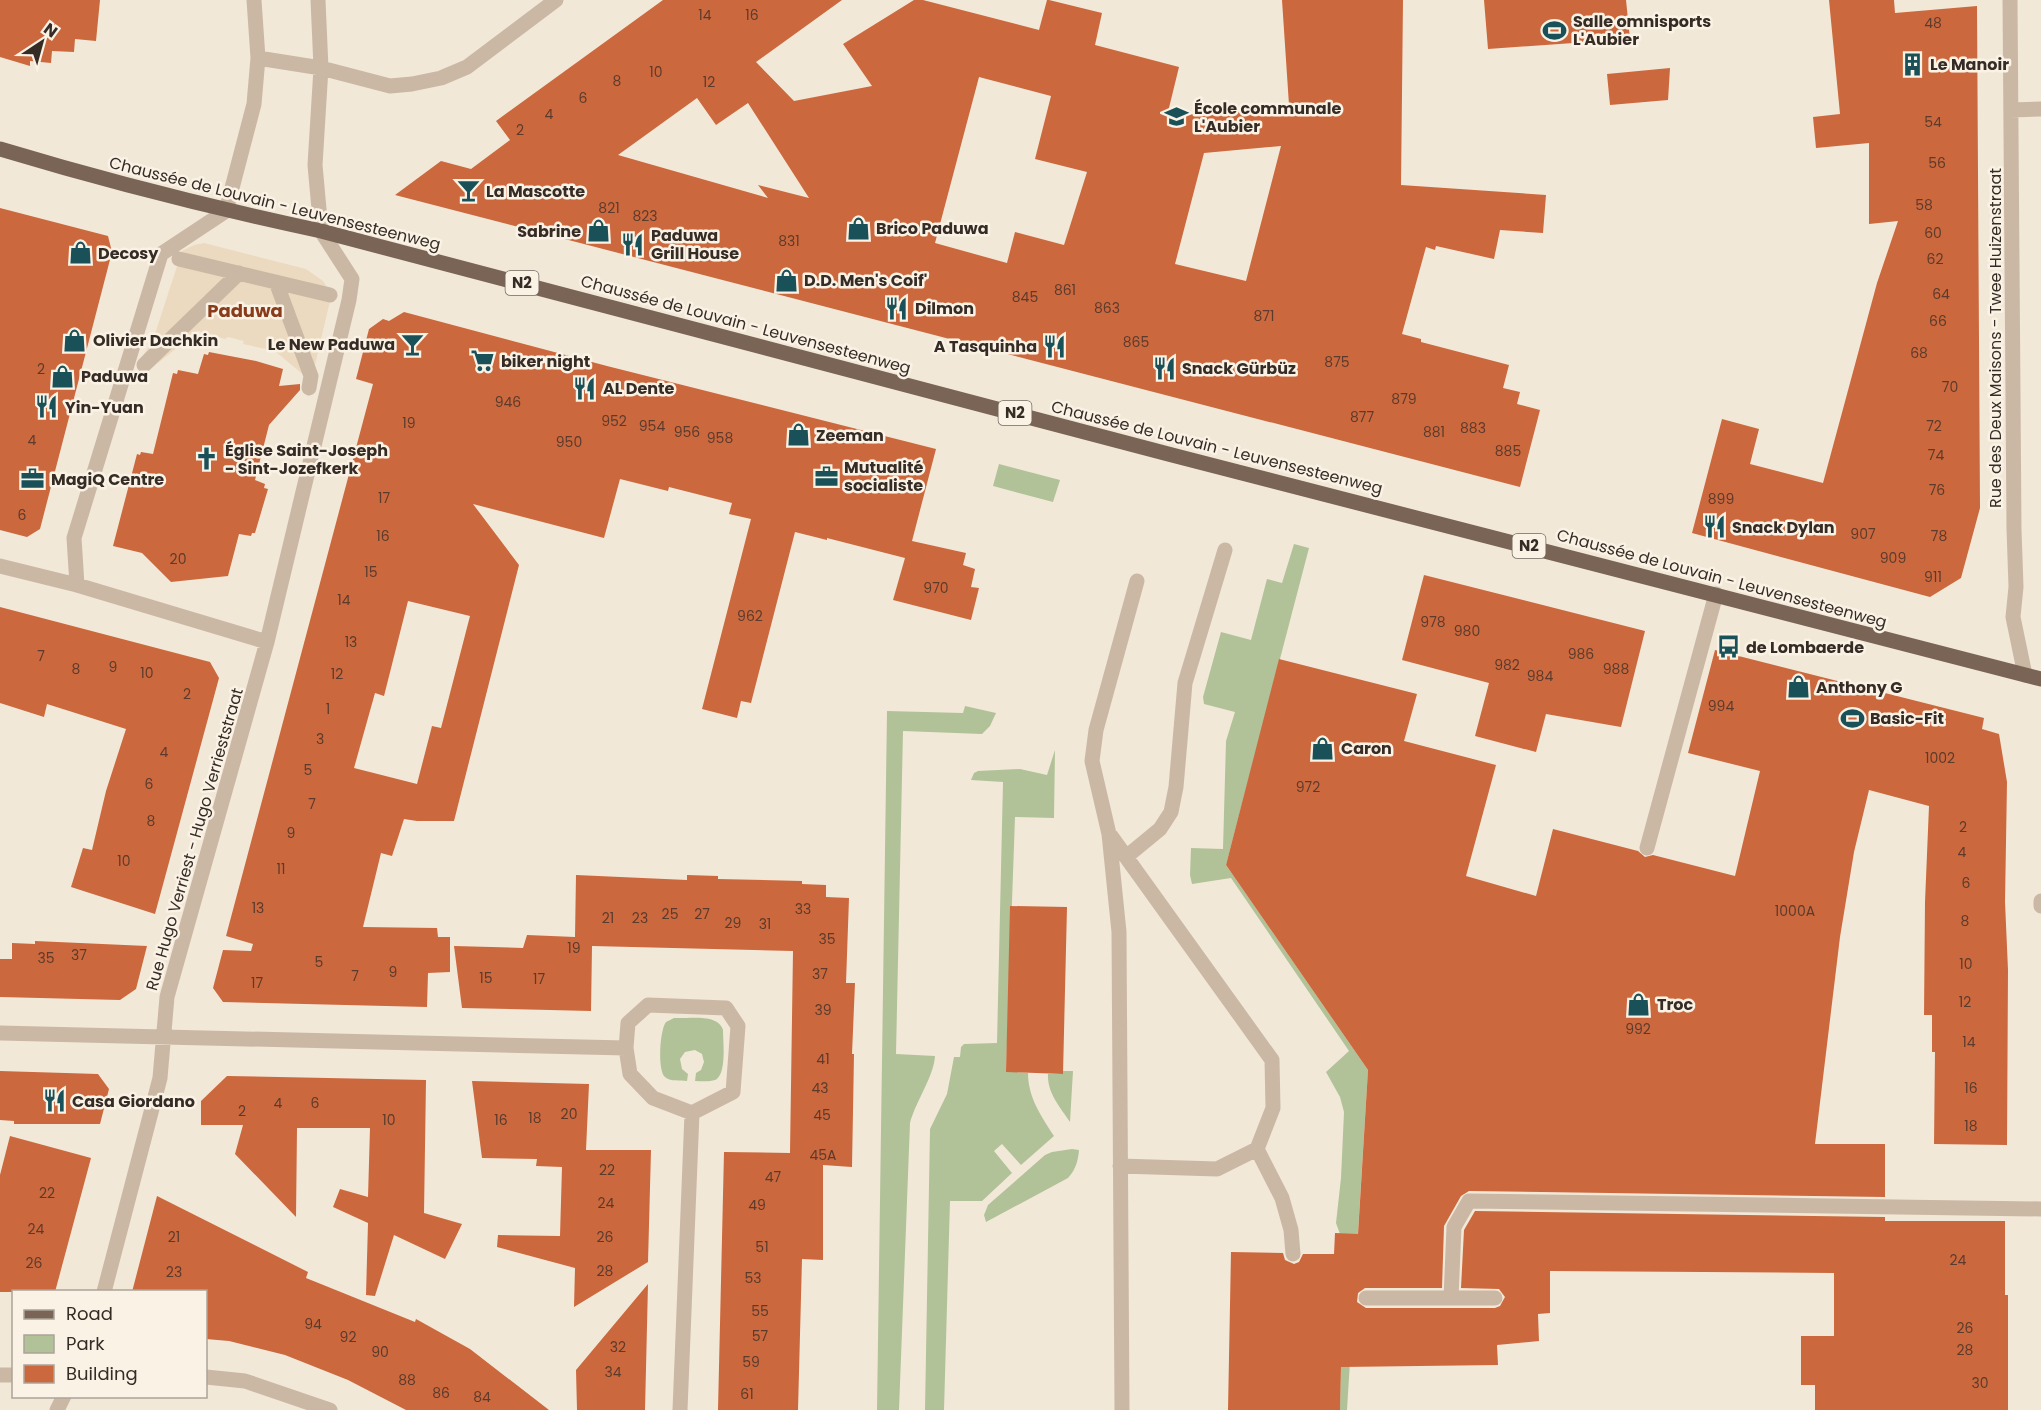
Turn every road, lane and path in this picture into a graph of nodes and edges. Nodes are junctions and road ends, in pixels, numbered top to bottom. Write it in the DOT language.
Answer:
graph roads {
  1 [pos="254,0"];
  2 [pos="318,0"];
  3 [pos="556,0"];
  4 [pos="2010,0"];
  5 [pos="258,58"];
  6 [pos="321,68"];
  7 [pos="2041,109"];
  8 [pos="2011,110"];
  9 [pos="0,149"];
  10 [pos="226,211"];
  11 [pos="321,231"];
  12 [pos="179,259"];
  13 [pos="239,273"];
  14 [pos="276,282"];
  15 [pos="330,295"];
  16 [pos="144,365"];
  17 [pos="309,388"];
  18 [pos="1225,550"];
  19 [pos="0,566"];
  20 [pos="1137,582"];
  21 [pos="77,585"];
  22 [pos="1716,594"];
  23 [pos="267,642"];
  24 [pos="2025,675"];
  25 [pos="2041,679"];
  26 [pos="1110,834"];
  27 [pos="1647,848"];
  28 [pos="1126,857"];
  29 [pos="2041,901"];
  30 [pos="2041,906"];
  31 [pos="0,1033"];
  32 [pos="164,1037"];
  33 [pos="626,1048"];
  34 [pos="692,1113"];
  35 [pos="1257,1149"];
  36 [pos="1120,1166"];
  37 [pos="2041,1209"];
  38 [pos="1293,1254"];
  39 [pos="105,1290"];
  40 [pos="1366,1298"];
  41 [pos="1451,1298"];
  42 [pos="1494,1298"];
  43 [pos="207,1377"];
  44 [pos="330,1410"];
  45 [pos="680,1410"];
  46 [pos="1122,1410"];
  1 -- 5 [label="street"];
  2 -- 6 [label="street"];
  3 -- 6 [label="street"];
  4 -- 8 [label="street, Rue des Deux Maisons - Twee Huizenstraat"];
  5 -- 6 [label="street"];
  5 -- 10 [label="street"];
  6 -- 11 [label="street"];
  7 -- 8 [label="street"];
  8 -- 24 [label="street, Rue des Deux Maisons - Twee Huizenstraat"];
  9 -- 10 [label="main road, Chaussée de Louvain - Leuvensesteenweg / N2"];
  10 -- 11 [label="main road, Chaussée de Louvain - Leuvensesteenweg / N2"];
  10 -- 21 [label="street"];
  11 -- 22 [label="main road, Chaussée de Louvain - Leuvensesteenweg / N2"];
  11 -- 23 [label="street, Rue Hugo Verriest - Hugo Verrieststraat"];
  12 -- 13 [label="street"];
  13 -- 14 [label="street"];
  13 -- 16 [label="street"];
  14 -- 15 [label="street"];
  14 -- 17 [label="street"];
  18 -- 28 [label="street"];
  19 -- 21 [label="street"];
  20 -- 26 [label="street"];
  21 -- 23 [label="street"];
  22 -- 24 [label="main road, Chaussée de Louvain - Leuvensesteenweg / N2"];
  22 -- 27 [label="street"];
  23 -- 32 [label="street, Rue Hugo Verriest - Hugo Verrieststraat"];
  24 -- 25 [label="main road, Chaussée de Louvain - Leuvensesteenweg / N2"];
  26 -- 28 [label="street"];
  26 -- 36 [label="street"];
  28 -- 35 [label="street"];
  29 -- 30 [label="street"];
  31 -- 32 [label="street"];
  32 -- 33 [label="street"];
  32 -- 39 [label="street, Rue Hugo Verriest - Hugo Verrieststraat"];
  33 -- 34 [label="street"];
  33 -- 34 [label="street"];
  34 -- 45 [label="street"];
  35 -- 36 [label="street"];
  35 -- 38 [label="street"];
  36 -- 46 [label="street"];
  37 -- 41 [label="street"];
  40 -- 41 [label="street"];
  41 -- 42 [label="street"];
  43 -- 44 [label="street"];
}
